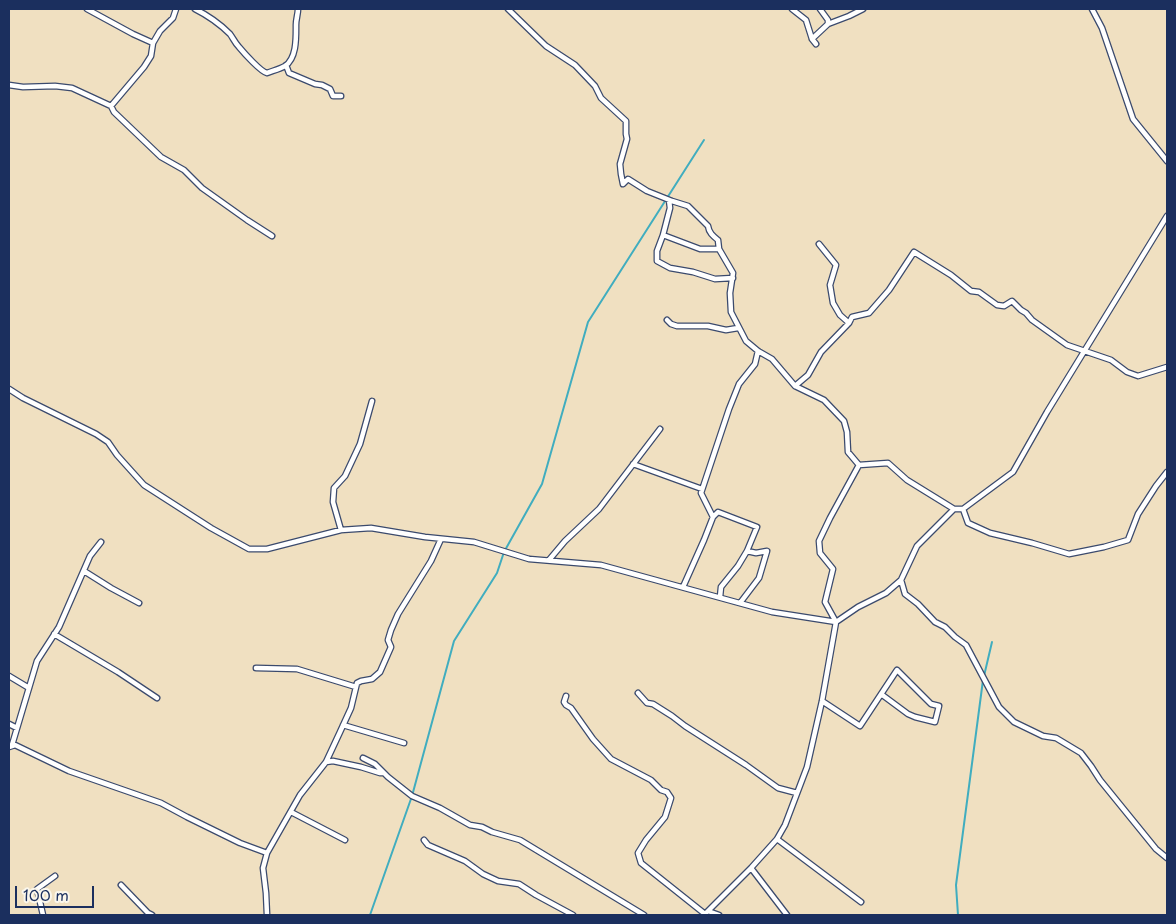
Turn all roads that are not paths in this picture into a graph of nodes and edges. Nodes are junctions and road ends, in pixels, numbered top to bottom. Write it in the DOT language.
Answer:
graph roads {
  1 [pos="87,9"];
  2 [pos="176,9"];
  3 [pos="195,9"];
  4 [pos="298,9"];
  5 [pos="508,9"];
  6 [pos="792,9"];
  7 [pos="820,9"];
  8 [pos="863,9"];
  9 [pos="1092,9"];
  10 [pos="828,24"];
  11 [pos="812,38"];
  12 [pos="153,43"];
  13 [pos="816,44"];
  14 [pos="286,65"];
  15 [pos="9,84"];
  16 [pos="341,96"];
  17 [pos="111,106"];
  18 [pos="1167,161"];
  19 [pos="669,200"];
  20 [pos="1167,216"];
  21 [pos="663,235"];
  22 [pos="272,236"];
  23 [pos="819,244"];
  24 [pos="719,249"];
  25 [pos="733,278"];
  26 [pos="667,320"];
  27 [pos="849,323"];
  28 [pos="738,328"];
  29 [pos="758,351"];
  30 [pos="1084,351"];
  31 [pos="1167,367"];
  32 [pos="796,386"];
  33 [pos="9,388"];
  34 [pos="372,401"];
  35 [pos="660,429"];
  36 [pos="634,464"];
  37 [pos="859,465"];
  38 [pos="1167,472"];
  39 [pos="702,489"];
  40 [pos="954,509"];
  41 [pos="963,509"];
  42 [pos="713,517"];
  43 [pos="341,530"];
  44 [pos="441,539"];
  45 [pos="101,542"];
  46 [pos="747,551"];
  47 [pos="549,560"];
  48 [pos="84,571"];
  49 [pos="901,580"];
  50 [pos="683,587"];
  51 [pos="720,597"];
  52 [pos="138,603"];
  53 [pos="740,603"];
  54 [pos="836,622"];
  55 [pos="54,634"];
  56 [pos="256,668"];
  57 [pos="9,676"];
  58 [pos="356,687"];
  59 [pos="29,688"];
  60 [pos="638,694"];
  61 [pos="881,694"];
  62 [pos="566,696"];
  63 [pos="157,698"];
  64 [pos="822,701"];
  65 [pos="9,724"];
  66 [pos="343,725"];
  67 [pos="18,728"];
  68 [pos="404,744"];
  69 [pos="11,746"];
  70 [pos="363,758"];
  71 [pos="326,762"];
  72 [pos="383,773"];
  73 [pos="797,793"];
  74 [pos="291,812"];
  75 [pos="777,839"];
  76 [pos="345,840"];
  77 [pos="424,840"];
  78 [pos="267,853"];
  79 [pos="1167,858"];
  80 [pos="751,868"];
  81 [pos="55,876"];
  82 [pos="121,884"];
  83 [pos="861,902"];
  84 [pos="706,913"];
  85 [pos="43,915"];
  86 [pos="152,915"];
  87 [pos="267,915"];
  88 [pos="572,915"];
  89 [pos="644,915"];
  90 [pos="719,915"];
  91 [pos="787,915"];
  1 -- 12 [label="street"];
  2 -- 12 [label="street"];
  3 -- 14 [label="street"];
  4 -- 14 [label="street"];
  5 -- 19 [label="street"];
  6 -- 11 [label="street"];
  7 -- 10 [label="street"];
  8 -- 10 [label="street"];
  9 -- 18 [label="street"];
  10 -- 11 [label="street"];
  11 -- 13 [label="street"];
  12 -- 17 [label="street"];
  14 -- 16 [label="street"];
  15 -- 17 [label="street"];
  17 -- 22 [label="street"];
  19 -- 21 [label="street"];
  19 -- 24 [label="street"];
  20 -- 30 [label="street"];
  21 -- 24 [label="street"];
  21 -- 25 [label="street"];
  23 -- 27 [label="street"];
  24 -- 25 [label="street"];
  25 -- 28 [label="street"];
  26 -- 28 [label="street"];
  27 -- 30 [label="street"];
  27 -- 32 [label="street"];
  28 -- 29 [label="street"];
  29 -- 32 [label="street"];
  29 -- 39 [label="street"];
  30 -- 31 [label="street"];
  30 -- 41 [label="street"];
  32 -- 37 [label="street"];
  33 -- 43 [label="street"];
  34 -- 43 [label="street"];
  35 -- 36 [label="street"];
  36 -- 39 [label="street"];
  36 -- 47 [label="street"];
  37 -- 40 [label="street"];
  37 -- 54 [label="street"];
  38 -- 41 [label="street"];
  39 -- 42 [label="street"];
  40 -- 41 [label="street"];
  40 -- 49 [label="street"];
  42 -- 46 [label="street"];
  42 -- 50 [label="street"];
  43 -- 44 [label="street"];
  44 -- 47 [label="street"];
  44 -- 58 [label="street"];
  45 -- 48 [label="street"];
  46 -- 51 [label="street"];
  46 -- 53 [label="street"];
  47 -- 50 [label="street"];
  48 -- 52 [label="street"];
  48 -- 55 [label="street"];
  49 -- 54 [label="street"];
  49 -- 79 [label="street"];
  50 -- 51 [label="street"];
  51 -- 53 [label="street"];
  53 -- 54 [label="street"];
  54 -- 64 [label="street"];
  55 -- 59 [label="street"];
  55 -- 63 [label="street"];
  56 -- 58 [label="street"];
  57 -- 59 [label="street"];
  58 -- 66 [label="street"];
  59 -- 67 [label="street"];
  60 -- 73 [label="street"];
  61 -- 61 [label="street"];
  61 -- 64 [label="street"];
  62 -- 84 [label="street"];
  64 -- 73 [label="street"];
  65 -- 67 [label="street"];
  66 -- 68 [label="street"];
  66 -- 71 [label="street"];
  67 -- 69 [label="street"];
  69 -- 78 [label="street"];
  70 -- 72 [label="street"];
  71 -- 72 [label="street"];
  71 -- 74 [label="street"];
  72 -- 89 [label="street"];
  73 -- 75 [label="street"];
  74 -- 76 [label="street"];
  74 -- 78 [label="street"];
  75 -- 80 [label="street"];
  75 -- 83 [label="street"];
  77 -- 88 [label="street"];
  78 -- 87 [label="street"];
  80 -- 84 [label="street"];
  80 -- 91 [label="street"];
  81 -- 85 [label="street"];
  82 -- 86 [label="street"];
  84 -- 90 [label="street"];
}
